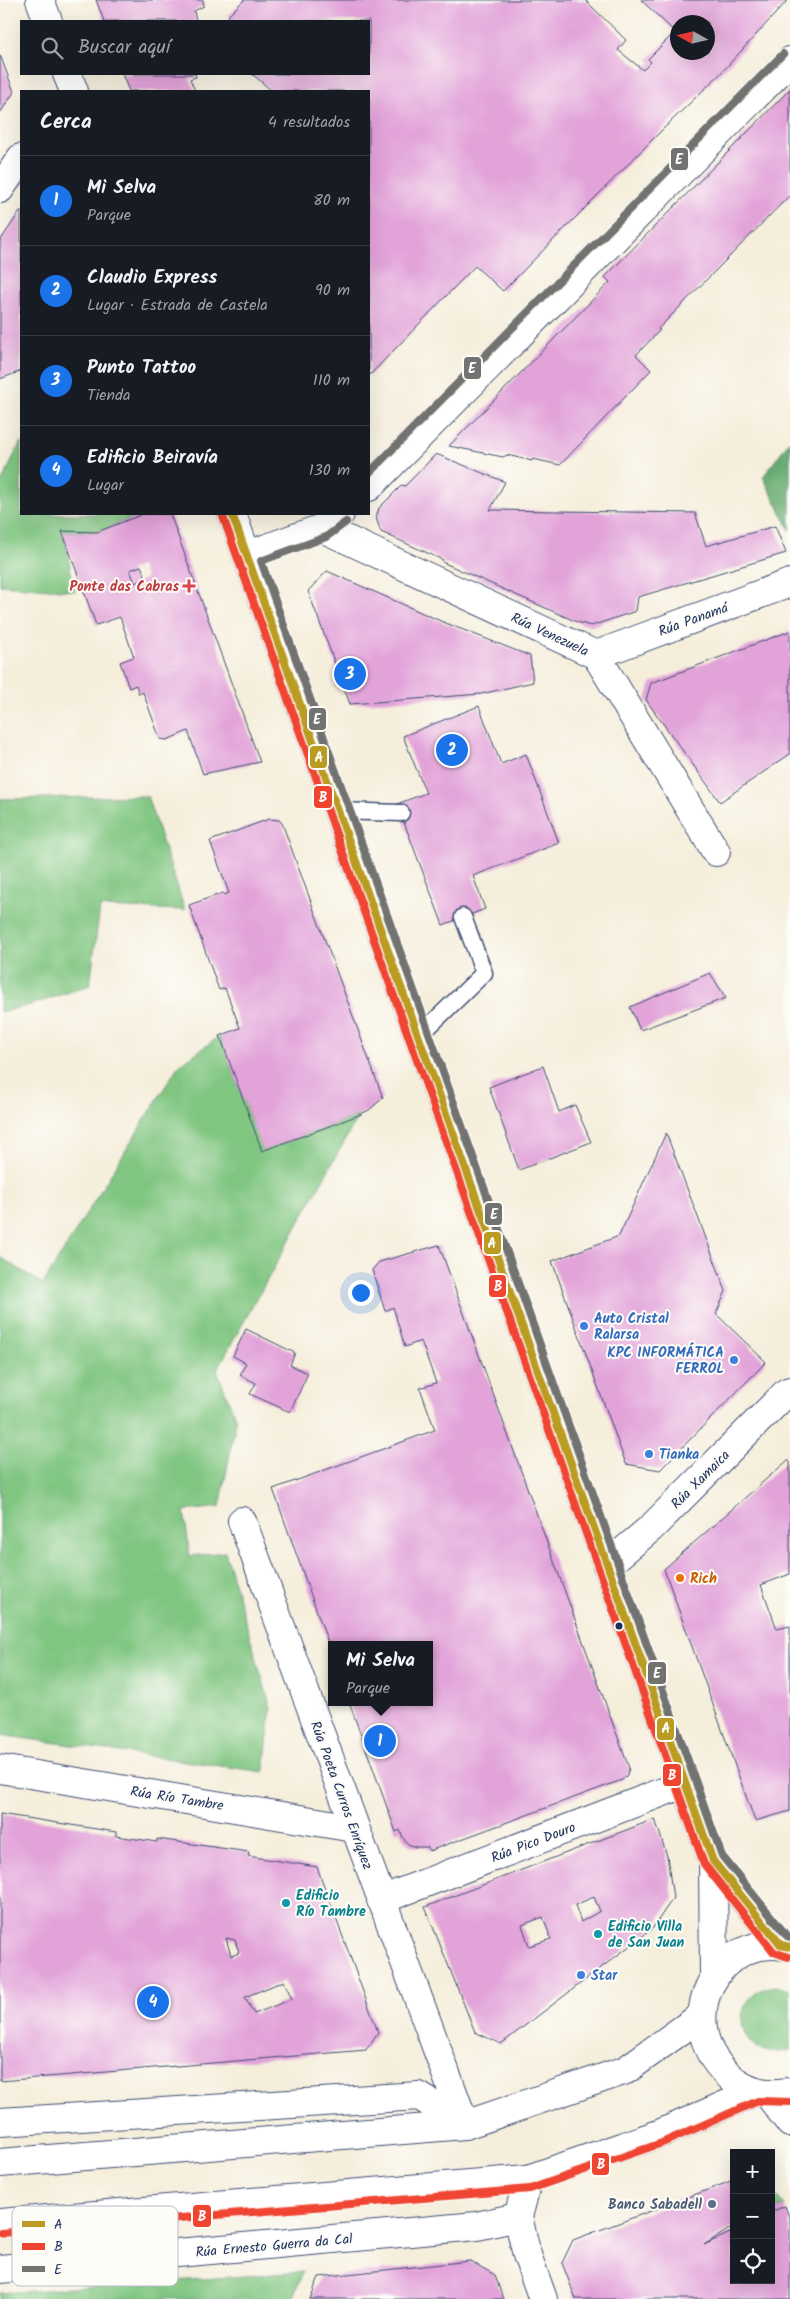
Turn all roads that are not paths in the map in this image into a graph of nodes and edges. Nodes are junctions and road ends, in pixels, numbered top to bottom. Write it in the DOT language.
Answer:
graph roads {
  1 [pos="40,0"];
  2 [pos="48,20"];
  3 [pos="790,61"];
  4 [pos="20,159"];
  5 [pos="0,189"];
  6 [pos="370,486"];
  7 [pos="232,515"];
  8 [pos="331,521"];
  9 [pos="248,555"];
  10 [pos="790,583"];
  11 [pos="596,655"];
  12 [pos="338,811"];
  13 [pos="400,813"];
  14 [pos="716,852"];
  15 [pos="463,917"];
  16 [pos="418,1037"];
  17 [pos="790,1391"];
  18 [pos="242,1521"];
  19 [pos="607,1565"];
  20 [pos="0,1770"];
  21 [pos="684,1784"];
  22 [pos="354,1828"];
  23 [pos="713,1861"];
  24 [pos="381,1900"];
  25 [pos="786,1946"];
  26 [pos="714,1978"];
  27 [pos="701,2016"];
  28 [pos="772,2092"];
  29 [pos="0,2122"];
  30 [pos="790,2123"];
  31 [pos="466,2125"];
  32 [pos="0,2162"];
  33 [pos="528,2179"];
  34 [pos="178,2209"];
  35 [pos="518,2216"];
  36 [pos="178,2253"];
  37 [pos="543,2299"];
  1 -- 2 [label="main road"];
  3 -- 6 [label="main road"];
  4 -- 5 [label="main road"];
  7 -- 9 [label="main road"];
  8 -- 9 [label="main road"];
  8 -- 11 [label="main road, Rúa Venezuela"];
  9 -- 12 [label="main road"];
  10 -- 11 [label="main road, Rúa Panamá"];
  11 -- 14 [label="main road, Rúa Venezuela"];
  12 -- 13 [label="lane"];
  12 -- 16 [label="main road"];
  15 -- 16 [label="lane"];
  16 -- 19 [label="main road"];
  17 -- 19 [label="main road, Rúa Xamaica"];
  18 -- 22 [label="main road, Rúa Poeta Curros Enríquez"];
  19 -- 21 [label="main road"];
  20 -- 22 [label="main road, Rúa Río Tambre"];
  21 -- 23 [label="main road"];
  21 -- 24 [label="main road, Rúa Pico Douro"];
  22 -- 24 [label="main road, Rúa Poeta Curros Enríquez"];
  23 -- 25 [label="main road"];
  23 -- 26 [label="main road"];
  24 -- 31 [label="main road, Rúa Poeta Curros Enríquez"];
  25 -- 26 [label="main road"];
  26 -- 27 [label="main road"];
  27 -- 28 [label="main road"];
  27 -- 31 [label="main road"];
  28 -- 30 [label="main road"];
  28 -- 33 [label="main road"];
  29 -- 31 [label="main road"];
  31 -- 32 [label="main road"];
  33 -- 34 [label="main road"];
  33 -- 35 [label="main road"];
  35 -- 36 [label="main road, Rúa Ernesto Guerra da Cal"];
  35 -- 37 [label="main road"];
}
